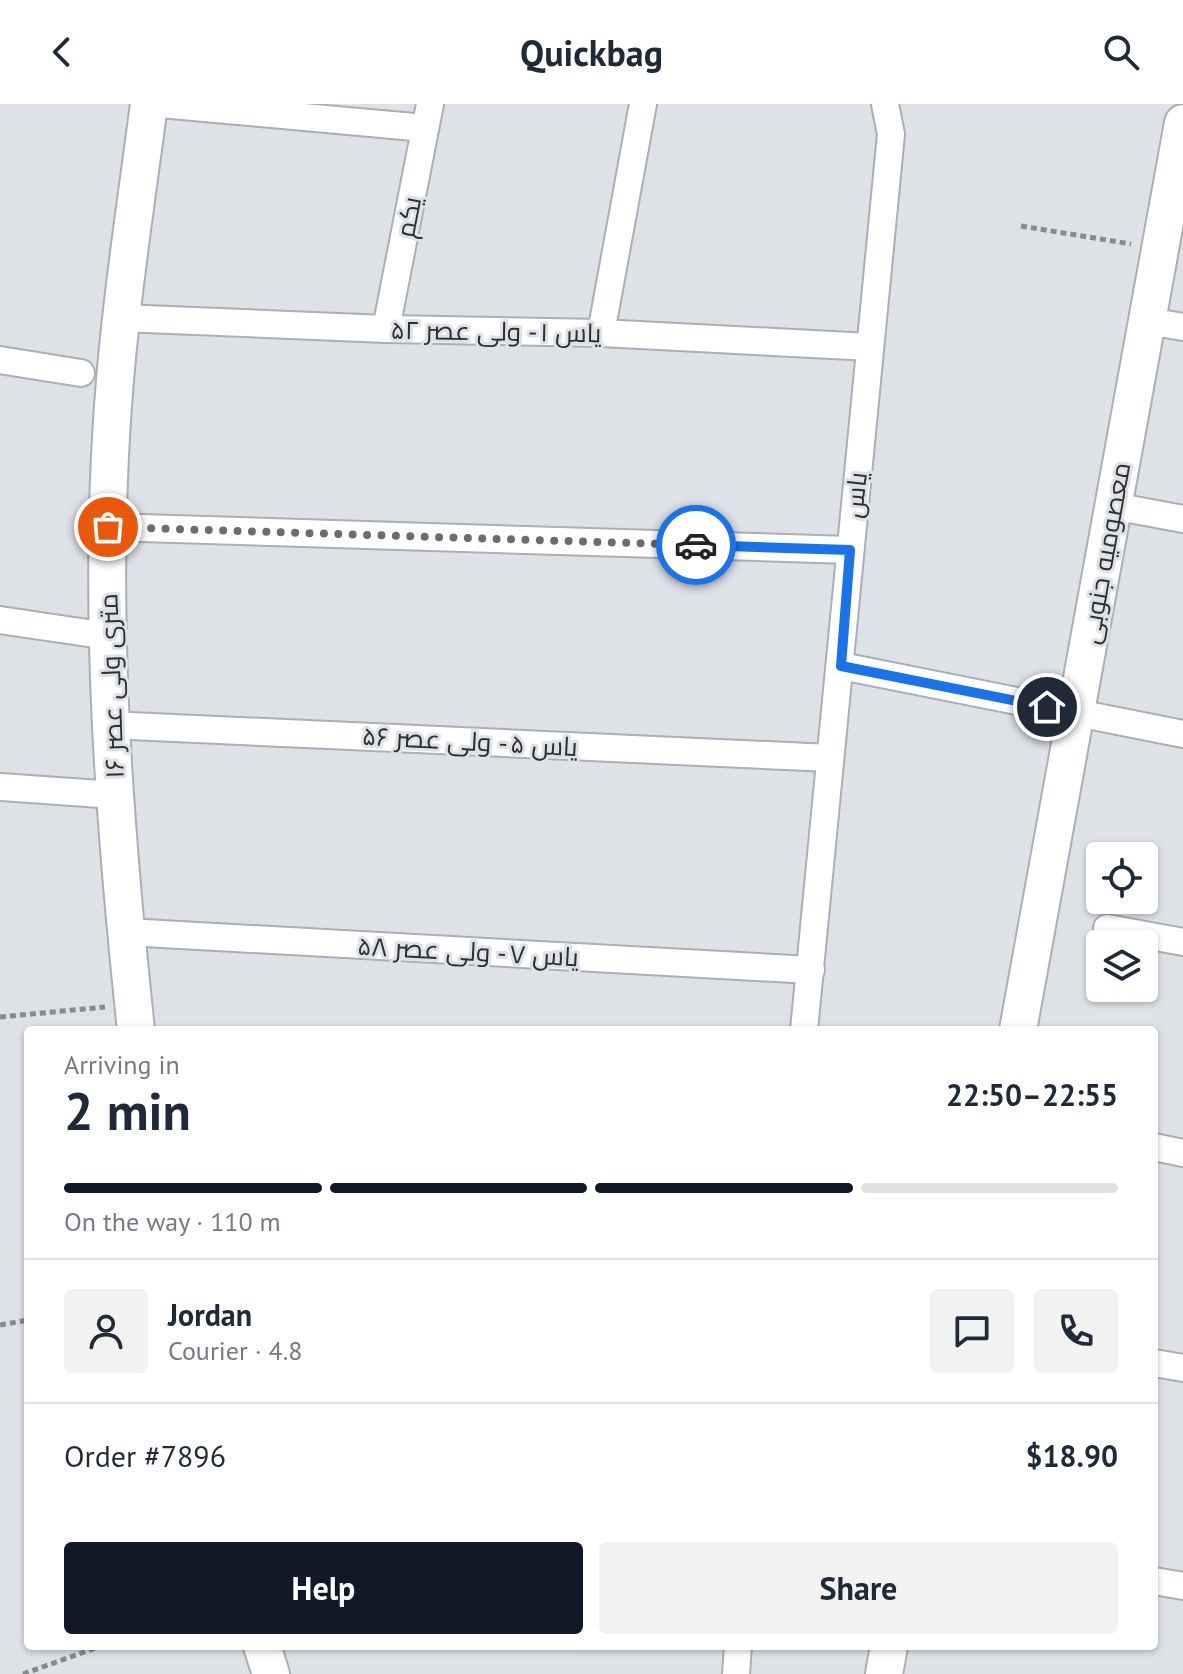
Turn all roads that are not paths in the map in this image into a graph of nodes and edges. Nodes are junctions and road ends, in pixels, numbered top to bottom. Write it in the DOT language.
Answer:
graph roads {
  1 [pos="149,104"];
  2 [pos="160,104"];
  3 [pos="643,104"];
  4 [pos="885,104"];
  5 [pos="428,116"];
  6 [pos="1183,123"];
  7 [pos="121,318"];
  8 [pos="1147,321"];
  9 [pos="1183,327"];
  10 [pos="386,329"];
  11 [pos="601,333"];
  12 [pos="870,347"];
  13 [pos="0,360"];
  14 [pos="81,373"];
  15 [pos="1113,506"];
  16 [pos="1183,519"];
  17 [pos="108,527"];
  18 [pos="850,550"];
  19 [pos="0,620"];
  20 [pos="108,636"];
  21 [pos="841,666"];
  22 [pos="1076,713"];
  23 [pos="109,725"];
  24 [pos="1183,734"];
  25 [pos="830,758"];
  26 [pos="0,787"];
  27 [pos="115,795"];
  28 [pos="1107,928"];
  29 [pos="126,932"];
  30 [pos="1183,942"];
  31 [pos="811,970"];
  32 [pos="135,1017"];
  33 [pos="804,1026"];
  34 [pos="1019,1026"];
  35 [pos="1158,1148"];
  36 [pos="1183,1153"];
  37 [pos="1158,1364"];
  38 [pos="1183,1368"];
  39 [pos="1158,1582"];
  40 [pos="1183,1586"];
  41 [pos="263,1650"];
  42 [pos="738,1650"];
  43 [pos="888,1650"];
  44 [pos="271,1674"];
  45 [pos="736,1674"];
  46 [pos="884,1674"];
  1 -- 7 [label="street, ۱۶ متری ولی عصر"];
  2 -- 5 [label="street"];
  3 -- 11 [label="street"];
  4 -- 12 [label="street, یاس"];
  5 -- 10 [label="street, یکم"];
  6 -- 8 [label="street, معصومیه جنوبی"];
  7 -- 10 [label="street, یاس ۱ - ولی عصر ۵۲"];
  7 -- 17 [label="street, ۱۶ متری ولی عصر"];
  8 -- 9 [label="street"];
  8 -- 15 [label="street, معصومیه جنوبی"];
  10 -- 11 [label="street, یاس ۱ - ولی عصر ۵۲"];
  11 -- 12 [label="street, یاس ۱ - ولی عصر ۵۲"];
  12 -- 18 [label="street, یاس"];
  13 -- 14 [label="street"];
  15 -- 16 [label="street"];
  15 -- 22 [label="street, معصومیه جنوبی"];
  17 -- 18 [label="street"];
  17 -- 20 [label="street, ۱۶ متری ولی عصر"];
  18 -- 21 [label="street, یاس"];
  19 -- 20 [label="street"];
  20 -- 23 [label="street, ۱۶ متری ولی عصر"];
  21 -- 22 [label="street"];
  21 -- 25 [label="street, یاس"];
  22 -- 24 [label="street"];
  22 -- 34 [label="street, معصومیه جنوبی"];
  23 -- 25 [label="street, یاس ۵ - ولی عصر ۵۶"];
  23 -- 27 [label="street, ۱۶ متری ولی عصر"];
  25 -- 31 [label="street, یاس"];
  26 -- 27 [label="street"];
  27 -- 29 [label="street, ۱۶ متری ولی عصر"];
  28 -- 30 [label="street"];
  29 -- 31 [label="street, یاس ۷ - ولی عصر ۵۸"];
  29 -- 32 [label="street, ۱۶ متری ولی عصر"];
  31 -- 33 [label="street, یاس"];
  35 -- 36 [label="street"];
  37 -- 38 [label="street"];
  39 -- 40 [label="street"];
  41 -- 44 [label="street"];
  42 -- 45 [label="street"];
  43 -- 46 [label="street"];
}
